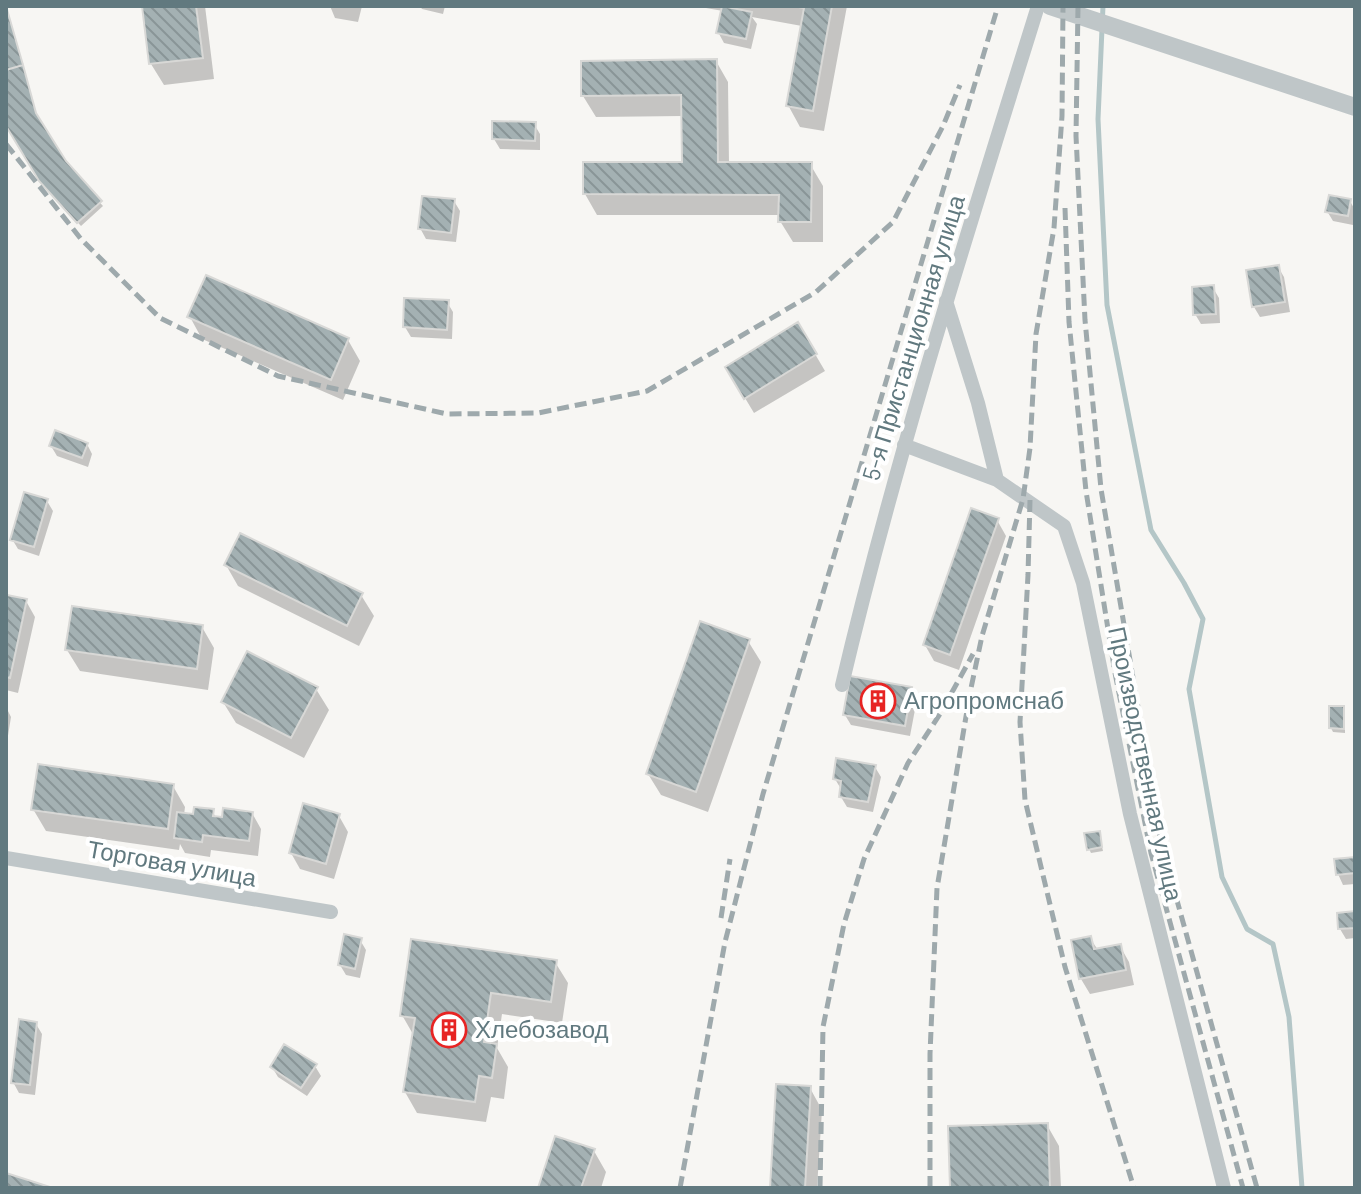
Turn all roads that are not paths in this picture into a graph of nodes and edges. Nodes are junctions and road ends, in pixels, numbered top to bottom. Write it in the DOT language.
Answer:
graph roads {
  1 [pos="1038,6"];
  2 [pos="1050,6"];
  3 [pos="1355,107"];
  4 [pos="946,301"];
  5 [pos="904,445"];
  6 [pos="997,480"];
  7 [pos="842,685"];
  8 [pos="6,858"];
  9 [pos="331,912"];
  10 [pos="1224,1188"];
  1 -- 4 [label="street, 5-я Пристанционная улица"];
  2 -- 3 [label="street"];
  4 -- 5 [label="street, 5-я Пристанционная улица"];
  4 -- 6 [label="street"];
  5 -- 6 [label="street, Производственная улица"];
  5 -- 7 [label="street, 5-я Пристанционная улица"];
  6 -- 10 [label="street, Производственная улица"];
  8 -- 9 [label="street, Торговая улица"];
}
